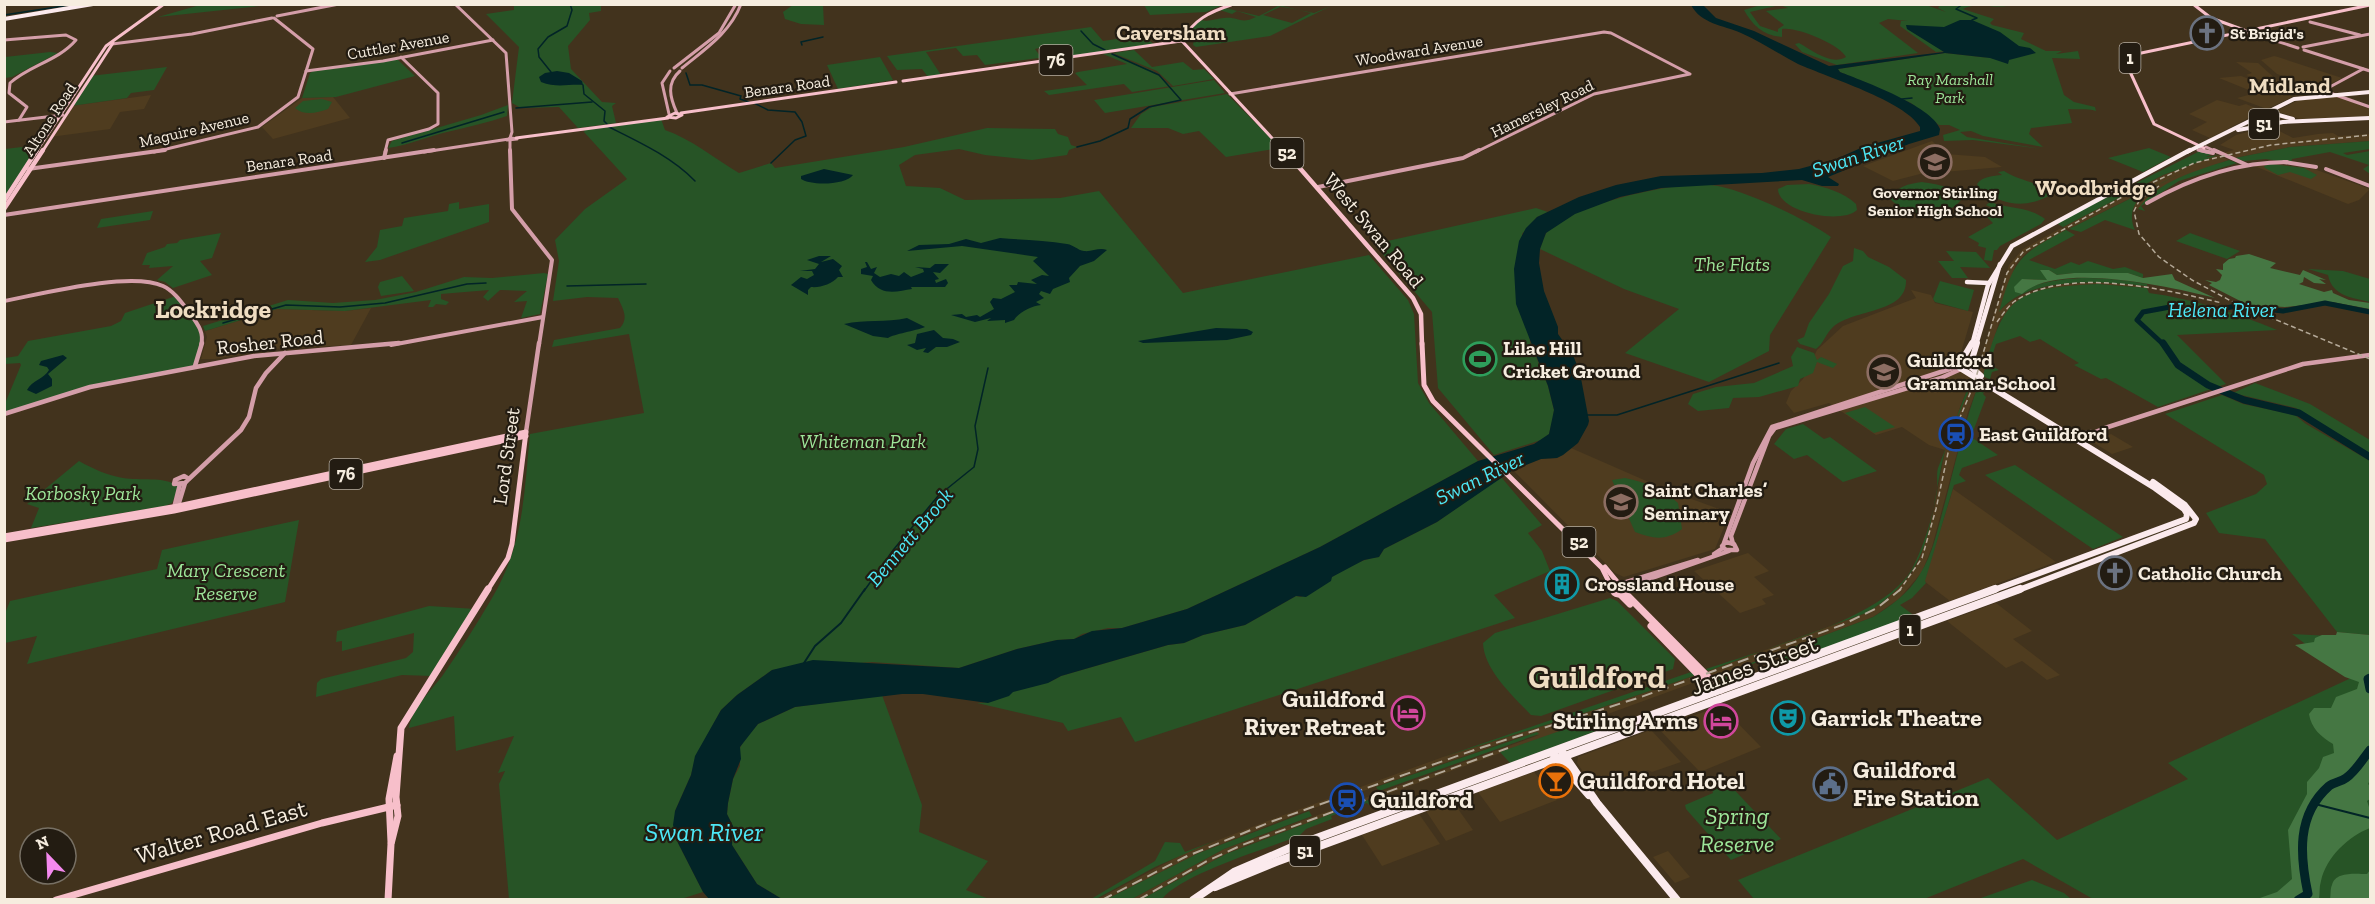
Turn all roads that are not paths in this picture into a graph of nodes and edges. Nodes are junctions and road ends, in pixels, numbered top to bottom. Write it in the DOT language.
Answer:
graph roads {
  1 [pos="91,4"];
  2 [pos="164,4"];
  3 [pos="339,4"];
  4 [pos="455,4"];
  5 [pos="736,4"];
  6 [pos="741,4"];
  7 [pos="1226,4"];
  8 [pos="2193,4"];
  9 [pos="1233,5"];
  10 [pos="2370,6"];
  11 [pos="2349,10"];
  12 [pos="1212,12"];
  13 [pos="275,17"];
  14 [pos="4,19"];
  15 [pos="2310,22"];
  16 [pos="2337,24"];
  17 [pos="2327,26"];
  18 [pos="2248,31"];
  19 [pos="1611,33"];
  20 [pos="2370,34"];
  21 [pos="2363,35"];
  22 [pos="4,39"];
  23 [pos="493,40"];
  24 [pos="1185,42"];
  25 [pos="113,43"];
  26 [pos="2304,48"];
  27 [pos="401,57"];
  28 [pos="2367,69"];
  29 [pos="672,70"];
  30 [pos="681,70"];
  31 [pos="306,71"];
  32 [pos="2370,92"];
  33 [pos="1230,94"];
  34 [pos="2335,95"];
  35 [pos="2370,107"];
  36 [pos="2269,111"];
  37 [pos="65,114"];
  38 [pos="680,114"];
  39 [pos="60,115"];
  40 [pos="668,116"];
  41 [pos="2370,118"];
  42 [pos="19,120"];
  43 [pos="2250,120"];
  44 [pos="2317,120"];
  45 [pos="4,122"];
  46 [pos="2268,124"];
  47 [pos="512,132"];
  48 [pos="516,139"];
  49 [pos="510,141"];
  50 [pos="2192,143"];
  51 [pos="2214,143"];
  52 [pos="2202,147"];
  53 [pos="2192,150"];
  54 [pos="2217,153"];
  55 [pos="384,158"];
  56 [pos="2234,160"];
  57 [pos="2252,162"];
  58 [pos="2287,162"];
  59 [pos="2245,164"];
  60 [pos="2233,167"];
  61 [pos="28,169"];
  62 [pos="2370,186"];
  63 [pos="1318,187"];
  64 [pos="4,201"];
  65 [pos="2147,203"];
  66 [pos="4,209"];
  67 [pos="2077,211"];
  68 [pos="4,214"];
  69 [pos="2000,264"];
  70 [pos="1967,282"];
  71 [pos="1989,283"];
  72 [pos="1976,286"];
  73 [pos="1984,296"];
  74 [pos="4,301"];
  75 [pos="543,317"];
  76 [pos="285,353"];
  77 [pos="2370,355"];
  78 [pos="1972,359"];
  79 [pos="195,366"];
  80 [pos="1960,367"];
  81 [pos="4,414"];
  82 [pos="526,434"];
  83 [pos="1467,436"];
  84 [pos="2077,437"];
  85 [pos="187,477"];
  86 [pos="1514,482"];
  87 [pos="182,484"];
  88 [pos="175,508"];
  89 [pos="4,538"];
  90 [pos="1725,547"];
  91 [pos="2041,581"];
  92 [pos="2013,583"];
  93 [pos="1622,589"];
  94 [pos="1721,694"];
  95 [pos="1558,753"];
  96 [pos="393,806"];
  97 [pos="1338,839"];
  98 [pos="1302,844"];
  99 [pos="56,900"];
  100 [pos="388,900"];
  101 [pos="1194,900"];
  102 [pos="1677,900"];
  1 -- 14 [label="highway"];
  2 -- 25 [label="main road, Altone Road"];
  3 -- 13 [label="street"];
  4 -- 23 [label="street, Lord Street"];
  5 -- 29 [label="street"];
  6 -- 30 [label="street"];
  7 -- 9 [label="main road"];
  7 -- 12 [label="main road"];
  8 -- 18 [label="main road"];
  9 -- 12 [label="main road"];
  10 -- 11 [label="main road"];
  11 -- 18 [label="main road"];
  11 -- 18 [label="main road"];
  12 -- 24 [label="main road"];
  13 -- 25 [label="street"];
  13 -- 31 [label="street, Maguire Avenue"];
  15 -- 17 [label="street"];
  16 -- 17 [label="street"];
  17 -- 21 [label="street"];
  18 -- 26 [label="street"];
  18 -- 50 [label="main road, 1"];
  18 -- 52 [label="main road, 1"];
  19 -- 33 [label="street, Woodward Avenue"];
  19 -- 63 [label="street, Hamersley Road"];
  20 -- 21 [label="street"];
  21 -- 26 [label="street"];
  22 -- 42 [label="street"];
  23 -- 27 [label="street, Cuttler Avenue"];
  23 -- 47 [label="street, Lord Street"];
  24 -- 33 [label="main road, West Swan Road / 52"];
  24 -- 38 [label="main road, Benara Road / 76"];
  25 -- 37 [label="main road, Altone Road"];
  25 -- 39 [label="main road, Altone Road"];
  26 -- 28 [label="street"];
  27 -- 31 [label="street, Cuttler Avenue"];
  27 -- 55 [label="street"];
  28 -- 34 [label="street"];
  29 -- 30 [label="street"];
  29 -- 40 [label="street"];
  30 -- 38 [label="street"];
  31 -- 61 [label="street, Maguire Avenue"];
  32 -- 34 [label="highway, 51"];
  33 -- 63 [label="main road, West Swan Road / 52"];
  34 -- 35 [label="street"];
  34 -- 36 [label="highway, 51"];
  36 -- 43 [label="highway, 51"];
  36 -- 44 [label="highway"];
  37 -- 39 [label="street"];
  37 -- 61 [label="main road, Altone Road"];
  38 -- 40 [label="main road, 76"];
  39 -- 42 [label="street"];
  39 -- 61 [label="main road, Altone Road"];
  40 -- 48 [label="main road, 76"];
  41 -- 44 [label="highway, 51"];
  42 -- 45 [label="street"];
  43 -- 46 [label="highway"];
  43 -- 52 [label="highway, 51"];
  44 -- 46 [label="highway, 51"];
  46 -- 51 [label="highway, 51"];
  47 -- 48 [label="street, Lord Street"];
  47 -- 49 [label="street, Lord Street"];
  48 -- 49 [label="street"];
  48 -- 49 [label="street, 76"];
  49 -- 55 [label="street, Benara Road"];
  49 -- 75 [label="street, Lord Street"];
  50 -- 52 [label="main road, 1"];
  50 -- 53 [label="highway"];
  51 -- 52 [label="highway, 51"];
  51 -- 54 [label="street"];
  52 -- 53 [label="highway"];
  52 -- 54 [label="street"];
  52 -- 67 [label="highway"];
  53 -- 67 [label="highway"];
  54 -- 56 [label="street"];
  55 -- 68 [label="street, Benara Road"];
  56 -- 57 [label="street"];
  56 -- 59 [label="street"];
  56 -- 60 [label="street"];
  57 -- 58 [label="street"];
  57 -- 59 [label="street"];
  58 -- 59 [label="street"];
  58 -- 62 [label="street"];
  59 -- 60 [label="street"];
  60 -- 65 [label="street"];
  61 -- 64 [label="main road, Altone Road"];
  61 -- 66 [label="main road, Altone Road"];
  63 -- 83 [label="main road, West Swan Road / 52"];
  67 -- 69 [label="highway"];
  69 -- 71 [label="highway"];
  69 -- 78 [label="highway"];
  70 -- 71 [label="highway"];
  71 -- 73 [label="highway"];
  72 -- 73 [label="highway"];
  73 -- 80 [label="highway"];
  74 -- 79 [label="street"];
  75 -- 76 [label="street, Rosher Road"];
  75 -- 82 [label="street, Lord Street"];
  76 -- 79 [label="street, Rosher Road"];
  76 -- 85 [label="street"];
  77 -- 84 [label="street"];
  78 -- 80 [label="highway"];
  78 -- 84 [label="highway, 1"];
  79 -- 81 [label="street, Rosher Road"];
  80 -- 84 [label="highway, 1"];
  80 -- 90 [label="street"];
  80 -- 90 [label="street"];
  82 -- 88 [label="main road, 76"];
  82 -- 96 [label="main road, Lord Street"];
  83 -- 86 [label="main road, West Swan Road / 52"];
  84 -- 91 [label="highway, James Street / 1"];
  84 -- 92 [label="highway, James Street / 1"];
  85 -- 87 [label="street"];
  85 -- 87 [label="street"];
  86 -- 93 [label="main road, 52"];
  86 -- 93 [label="main road, 52"];
  87 -- 88 [label="street"];
  88 -- 89 [label="main road, 76"];
  90 -- 93 [label="street"];
  91 -- 92 [label="highway"];
  91 -- 94 [label="highway, James Street / 1"];
  92 -- 94 [label="highway, James Street / 1"];
  93 -- 94 [label="main road, 52"];
  94 -- 95 [label="highway, James Street / 1"];
  95 -- 97 [label="highway, James Street / 51"];
  95 -- 98 [label="highway, James Street / 51"];
  95 -- 102 [label="highway"];
  96 -- 99 [label="main road, Walter Road East"];
  96 -- 100 [label="main road, Lord Street"];
  97 -- 98 [label="highway"];
  97 -- 101 [label="highway, James Street / 51"];
  98 -- 101 [label="highway, James Street / 51"];
}
